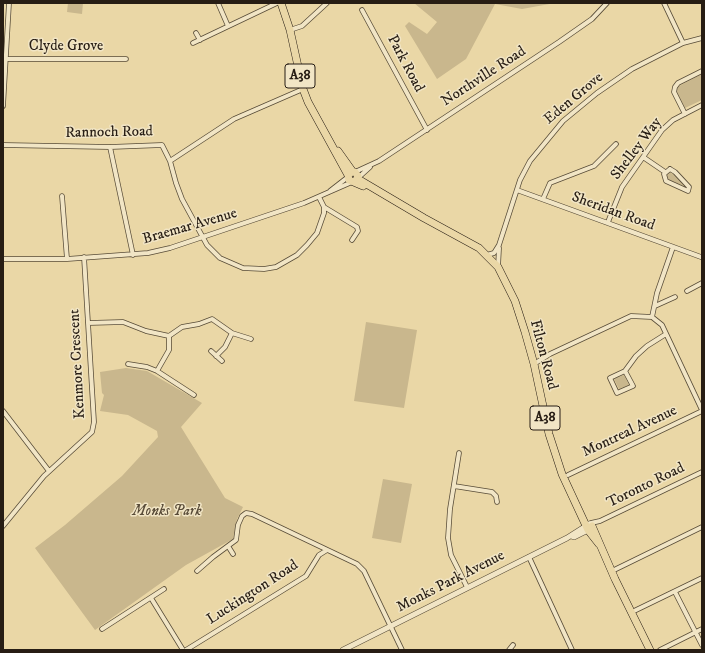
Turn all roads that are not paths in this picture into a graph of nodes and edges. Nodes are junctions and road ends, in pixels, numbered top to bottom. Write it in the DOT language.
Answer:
graph roads {
  1 [pos="9,3"];
  2 [pos="218,3"];
  3 [pos="277,3"];
  4 [pos="281,3"];
  5 [pos="328,3"];
  6 [pos="607,3"];
  7 [pos="664,3"];
  8 [pos="362,10"];
  9 [pos="228,26"];
  10 [pos="290,30"];
  11 [pos="196,33"];
  12 [pos="702,38"];
  13 [pos="200,40"];
  14 [pos="192,43"];
  15 [pos="684,43"];
  16 [pos="6,59"];
  17 [pos="126,59"];
  18 [pos="702,71"];
  19 [pos="303,89"];
  20 [pos="702,105"];
  21 [pos="3,106"];
  22 [pos="685,114"];
  23 [pos="427,130"];
  24 [pos="616,144"];
  25 [pos="3,145"];
  26 [pos="110,147"];
  27 [pos="643,157"];
  28 [pos="170,162"];
  29 [pos="665,172"];
  30 [pos="354,177"];
  31 [pos="517,190"];
  32 [pos="62,196"];
  33 [pos="319,196"];
  34 [pos="543,199"];
  35 [pos="324,206"];
  36 [pos="608,222"];
  37 [pos="203,238"];
  38 [pos="352,240"];
  39 [pos="473,245"];
  40 [pos="499,245"];
  41 [pos="673,246"];
  42 [pos="133,255"];
  43 [pos="487,255"];
  44 [pos="84,257"];
  45 [pos="702,257"];
  46 [pos="3,259"];
  47 [pos="67,259"];
  48 [pos="498,270"];
  49 [pos="702,283"];
  50 [pos="687,291"];
  51 [pos="675,297"];
  52 [pos="655,306"];
  53 [pos="652,316"];
  54 [pos="88,323"];
  55 [pos="232,333"];
  56 [pos="666,334"];
  57 [pos="169,336"];
  58 [pos="251,339"];
  59 [pos="211,351"];
  60 [pos="216,356"];
  61 [pos="222,361"];
  62 [pos="128,364"];
  63 [pos="534,364"];
  64 [pos="625,370"];
  65 [pos="156,371"];
  66 [pos="194,395"];
  67 [pos="3,411"];
  68 [pos="702,411"];
  69 [pos="459,453"];
  70 [pos="562,469"];
  71 [pos="49,471"];
  72 [pos="702,472"];
  73 [pos="568,475"];
  74 [pos="454,486"];
  75 [pos="497,502"];
  76 [pos="3,526"];
  77 [pos="589,526"];
  78 [pos="702,527"];
  79 [pos="228,546"];
  80 [pos="327,550"];
  81 [pos="233,554"];
  82 [pos="529,557"];
  83 [pos="197,571"];
  84 [pos="612,571"];
  85 [pos="702,578"];
  86 [pos="467,587"];
  87 [pos="164,589"];
  88 [pos="675,592"];
  89 [pos="151,598"];
  90 [pos="632,612"];
  91 [pos="391,626"];
  92 [pos="702,629"];
  93 [pos="102,630"];
  94 [pos="696,632"];
  95 [pos="513,644"];
  96 [pos="702,645"];
  97 [pos="184,650"];
  98 [pos="343,650"];
  99 [pos="402,650"];
  100 [pos="509,650"];
  101 [pos="572,650"];
  102 [pos="650,650"];
  103 [pos="660,650"];
  1 -- 16 [label="street"];
  2 -- 9 [label="street"];
  3 -- 9 [label="street"];
  4 -- 10 [label="main road, A38"];
  5 -- 10 [label="street"];
  6 -- 23 [label="street, Northville Road"];
  7 -- 15 [label="street"];
  8 -- 23 [label="street, Park Road"];
  9 -- 13 [label="street"];
  10 -- 19 [label="main road, A38"];
  11 -- 13 [label="street"];
  12 -- 15 [label="street, Eden Grove"];
  13 -- 14 [label="street"];
  15 -- 31 [label="street, Eden Grove"];
  16 -- 17 [label="street, Clyde Grove"];
  16 -- 21 [label="street"];
  18 -- 22 [label="street"];
  19 -- 28 [label="street"];
  19 -- 30 [label="main road, A38"];
  20 -- 22 [label="street, Shelley Way"];
  22 -- 27 [label="street, Shelley Way"];
  23 -- 30 [label="street, Northville Road"];
  24 -- 34 [label="street"];
  25 -- 26 [label="street, Rannoch Road"];
  26 -- 28 [label="street, Rannoch Road"];
  26 -- 42 [label="street"];
  27 -- 29 [label="street"];
  27 -- 36 [label="street, Shelley Way"];
  28 -- 37 [label="street, Rannoch Road"];
  29 -- 29 [label="street"];
  30 -- 33 [label="street, Braemar Avenue"];
  30 -- 39 [label="main road, Filton Road / A38"];
  31 -- 34 [label="street, Sheridan Road"];
  31 -- 40 [label="street, Eden Grove"];
  32 -- 47 [label="street"];
  33 -- 35 [label="street"];
  33 -- 37 [label="street, Braemar Avenue"];
  34 -- 36 [label="street, Sheridan Road"];
  35 -- 37 [label="street, Rannoch Road"];
  35 -- 38 [label="street"];
  36 -- 41 [label="street, Sheridan Road"];
  37 -- 42 [label="street, Braemar Avenue"];
  39 -- 43 [label="main road, Filton Road / A38"];
  39 -- 48 [label="main road, Filton Road / A38"];
  40 -- 43 [label="street"];
  40 -- 48 [label="street, Eden Grove"];
  41 -- 45 [label="street, Sheridan Road"];
  41 -- 52 [label="street"];
  42 -- 44 [label="street, Braemar Avenue"];
  43 -- 48 [label="main road, Filton Road / A38"];
  44 -- 47 [label="street, Braemar Avenue"];
  44 -- 54 [label="street, Kenmore Crescent"];
  46 -- 47 [label="street, Braemar Avenue"];
  48 -- 63 [label="main road, Filton Road / A38"];
  49 -- 50 [label="street"];
  51 -- 52 [label="street"];
  52 -- 53 [label="street"];
  53 -- 56 [label="street"];
  53 -- 63 [label="street"];
  54 -- 57 [label="street"];
  54 -- 71 [label="street, Kenmore Crescent"];
  55 -- 57 [label="street"];
  55 -- 58 [label="street"];
  55 -- 60 [label="street"];
  56 -- 64 [label="street"];
  56 -- 68 [label="street"];
  57 -- 65 [label="street"];
  59 -- 60 [label="street"];
  60 -- 61 [label="street"];
  62 -- 65 [label="street"];
  63 -- 70 [label="main road, Filton Road / A38"];
  64 -- 64 [label="street"];
  65 -- 66 [label="street"];
  67 -- 71 [label="street"];
  68 -- 73 [label="street, Montreal Avenue"];
  69 -- 74 [label="street"];
  70 -- 73 [label="main road, Filton Road / A38"];
  70 -- 77 [label="main road, Filton Road / A38"];
  71 -- 76 [label="street, Kenmore Crescent"];
  72 -- 77 [label="street, Toronto Road"];
  73 -- 77 [label="main road, Filton Road / A38"];
  74 -- 75 [label="street"];
  74 -- 86 [label="street"];
  77 -- 82 [label="street, Monks Park Avenue"];
  77 -- 84 [label="main road, Filton Road / A38"];
  78 -- 84 [label="street"];
  79 -- 80 [label="street"];
  79 -- 81 [label="street"];
  79 -- 83 [label="street"];
  80 -- 91 [label="street"];
  80 -- 97 [label="street, Luckington Road"];
  82 -- 86 [label="street, Monks Park Avenue"];
  82 -- 101 [label="street"];
  84 -- 90 [label="main road, Filton Road / A38"];
  85 -- 88 [label="street"];
  86 -- 91 [label="street, Monks Park Avenue"];
  87 -- 89 [label="street"];
  88 -- 90 [label="street"];
  88 -- 94 [label="street"];
  89 -- 93 [label="street"];
  89 -- 97 [label="street"];
  90 -- 102 [label="main road, Filton Road / A38"];
  91 -- 98 [label="street, Monks Park Avenue"];
  91 -- 99 [label="street"];
  92 -- 94 [label="street"];
  94 -- 96 [label="street"];
  94 -- 103 [label="street"];
  95 -- 100 [label="street"];
}
